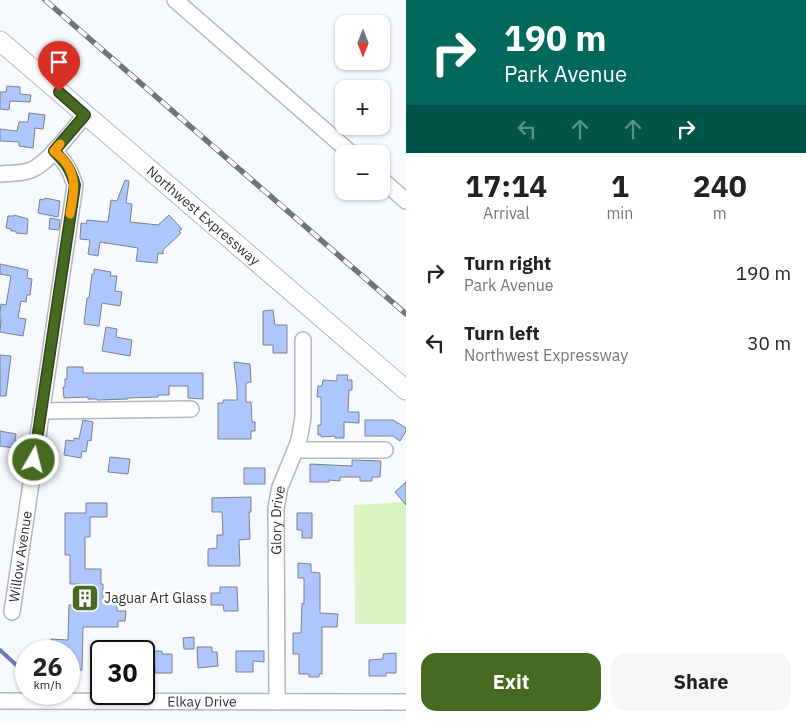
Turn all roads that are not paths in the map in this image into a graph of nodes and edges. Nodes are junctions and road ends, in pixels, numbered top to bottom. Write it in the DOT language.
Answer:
graph roads {
  1 [pos="175,0"];
  2 [pos="0,41"];
  3 [pos="85,115"];
  4 [pos="342,145"];
  5 [pos="54,151"];
  6 [pos="0,174"];
  7 [pos="390,187"];
  8 [pos="406,200"];
  9 [pos="303,340"];
  10 [pos="406,390"];
  11 [pos="191,409"];
  12 [pos="41,411"];
  13 [pos="295,450"];
  14 [pos="385,450"];
  15 [pos="12,612"];
  16 [pos="0,701"];
  17 [pos="277,702"];
  18 [pos="406,702"];
  1 -- 4 [label="street"];
  2 -- 3 [label="main road, Northwest Expressway"];
  3 -- 5 [label="street"];
  3 -- 10 [label="main road, Northwest Expressway"];
  5 -- 6 [label="street"];
  5 -- 12 [label="street, Willow Avenue"];
  7 -- 8 [label="street"];
  9 -- 13 [label="street, Glory Drive"];
  11 -- 12 [label="street"];
  12 -- 15 [label="street, Willow Avenue"];
  13 -- 14 [label="street"];
  13 -- 17 [label="street, Glory Drive"];
  16 -- 17 [label="street, Elkay Drive"];
  17 -- 18 [label="street, Elkay Drive"];
}
